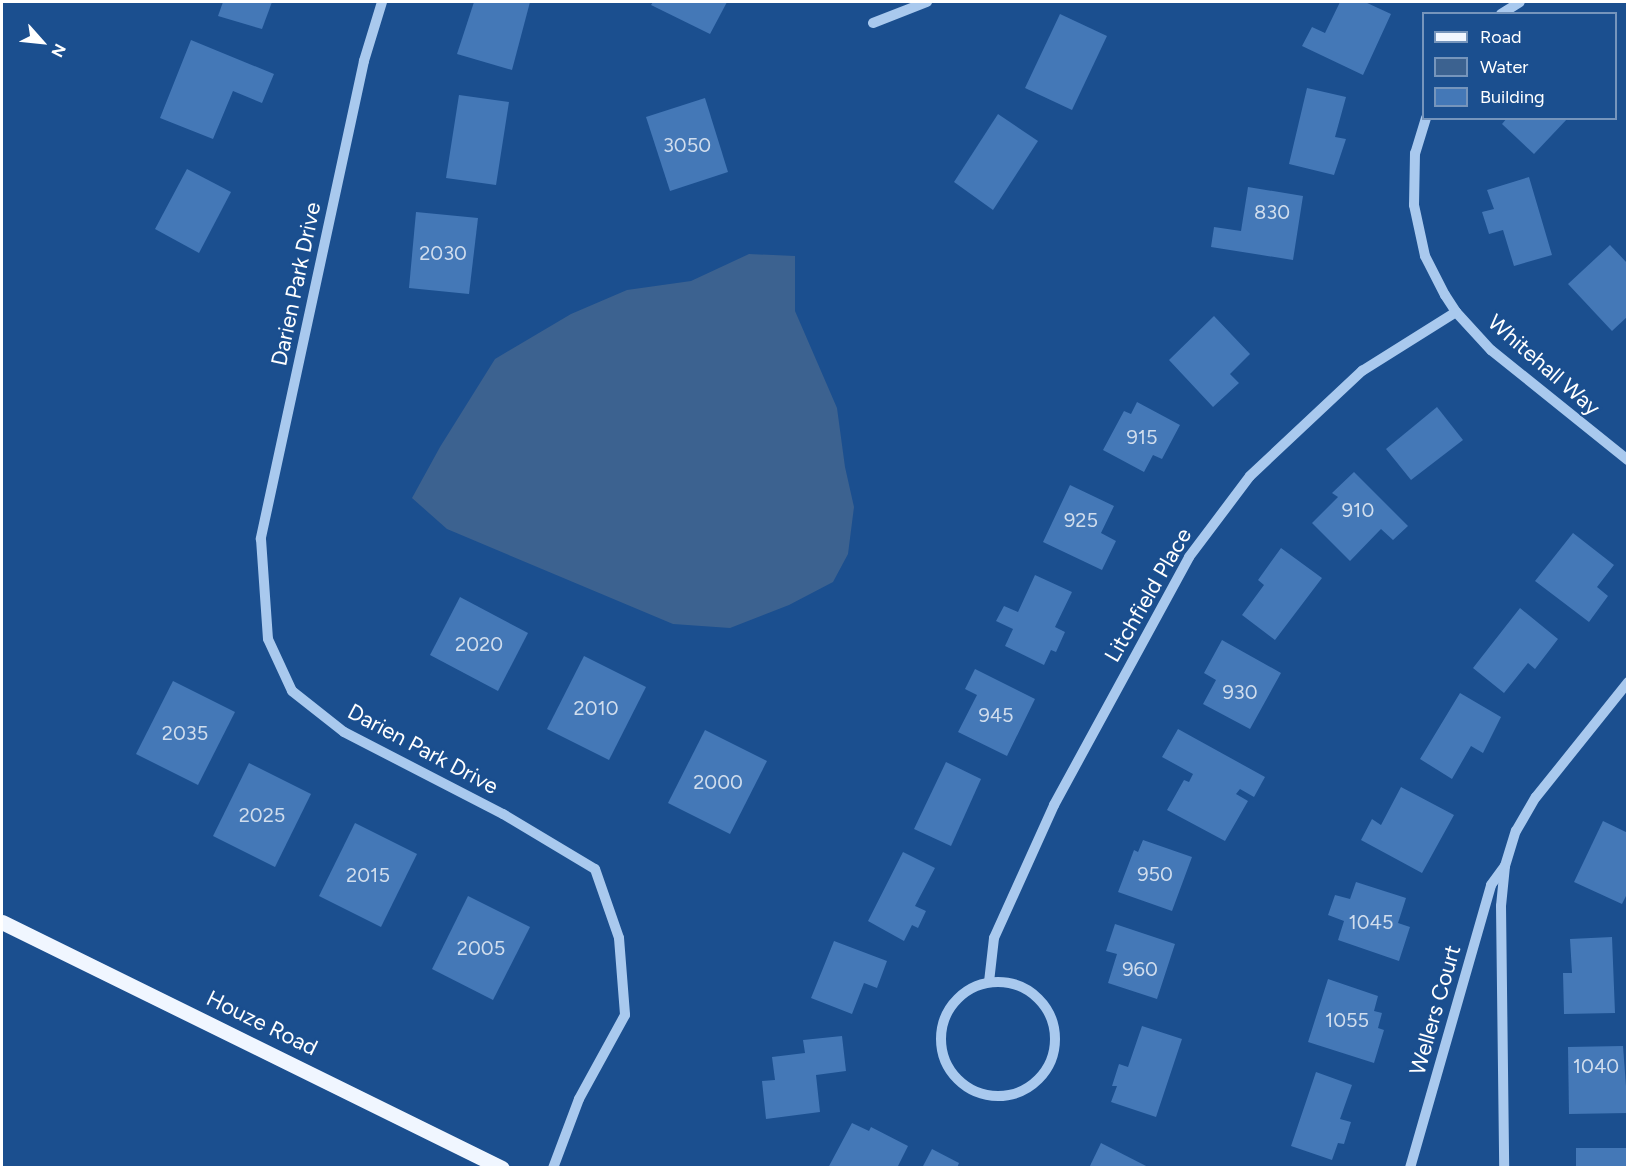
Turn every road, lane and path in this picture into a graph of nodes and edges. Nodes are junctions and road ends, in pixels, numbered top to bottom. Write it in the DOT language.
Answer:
graph roads {
  1 [pos="382,2"];
  2 [pos="927,2"];
  3 [pos="1520,2"];
  4 [pos="1504,12"];
  5 [pos="873,23"];
  6 [pos="1425,120"];
  7 [pos="1456,312"];
  8 [pos="1628,460"];
  9 [pos="1628,682"];
  10 [pos="1505,866"];
  11 [pos="2,922"];
  12 [pos="989,982"];
  13 [pos="502,1167"];
  14 [pos="553,1167"];
  15 [pos="1410,1167"];
  16 [pos="1504,1167"];
  1 -- 14 [label="street, Darien Park Drive"];
  2 -- 5 [label="street"];
  3 -- 4 [label="street"];
  6 -- 7 [label="street, Whitehall Way"];
  7 -- 8 [label="street, Whitehall Way"];
  7 -- 12 [label="street, Litchfield Place"];
  9 -- 10 [label="street, Wellers Court"];
  10 -- 15 [label="street, Wellers Court"];
  10 -- 16 [label="street, Wellers Court"];
  11 -- 13 [label="main road, Houze Road"];
  12 -- 12 [label="street"];
}
